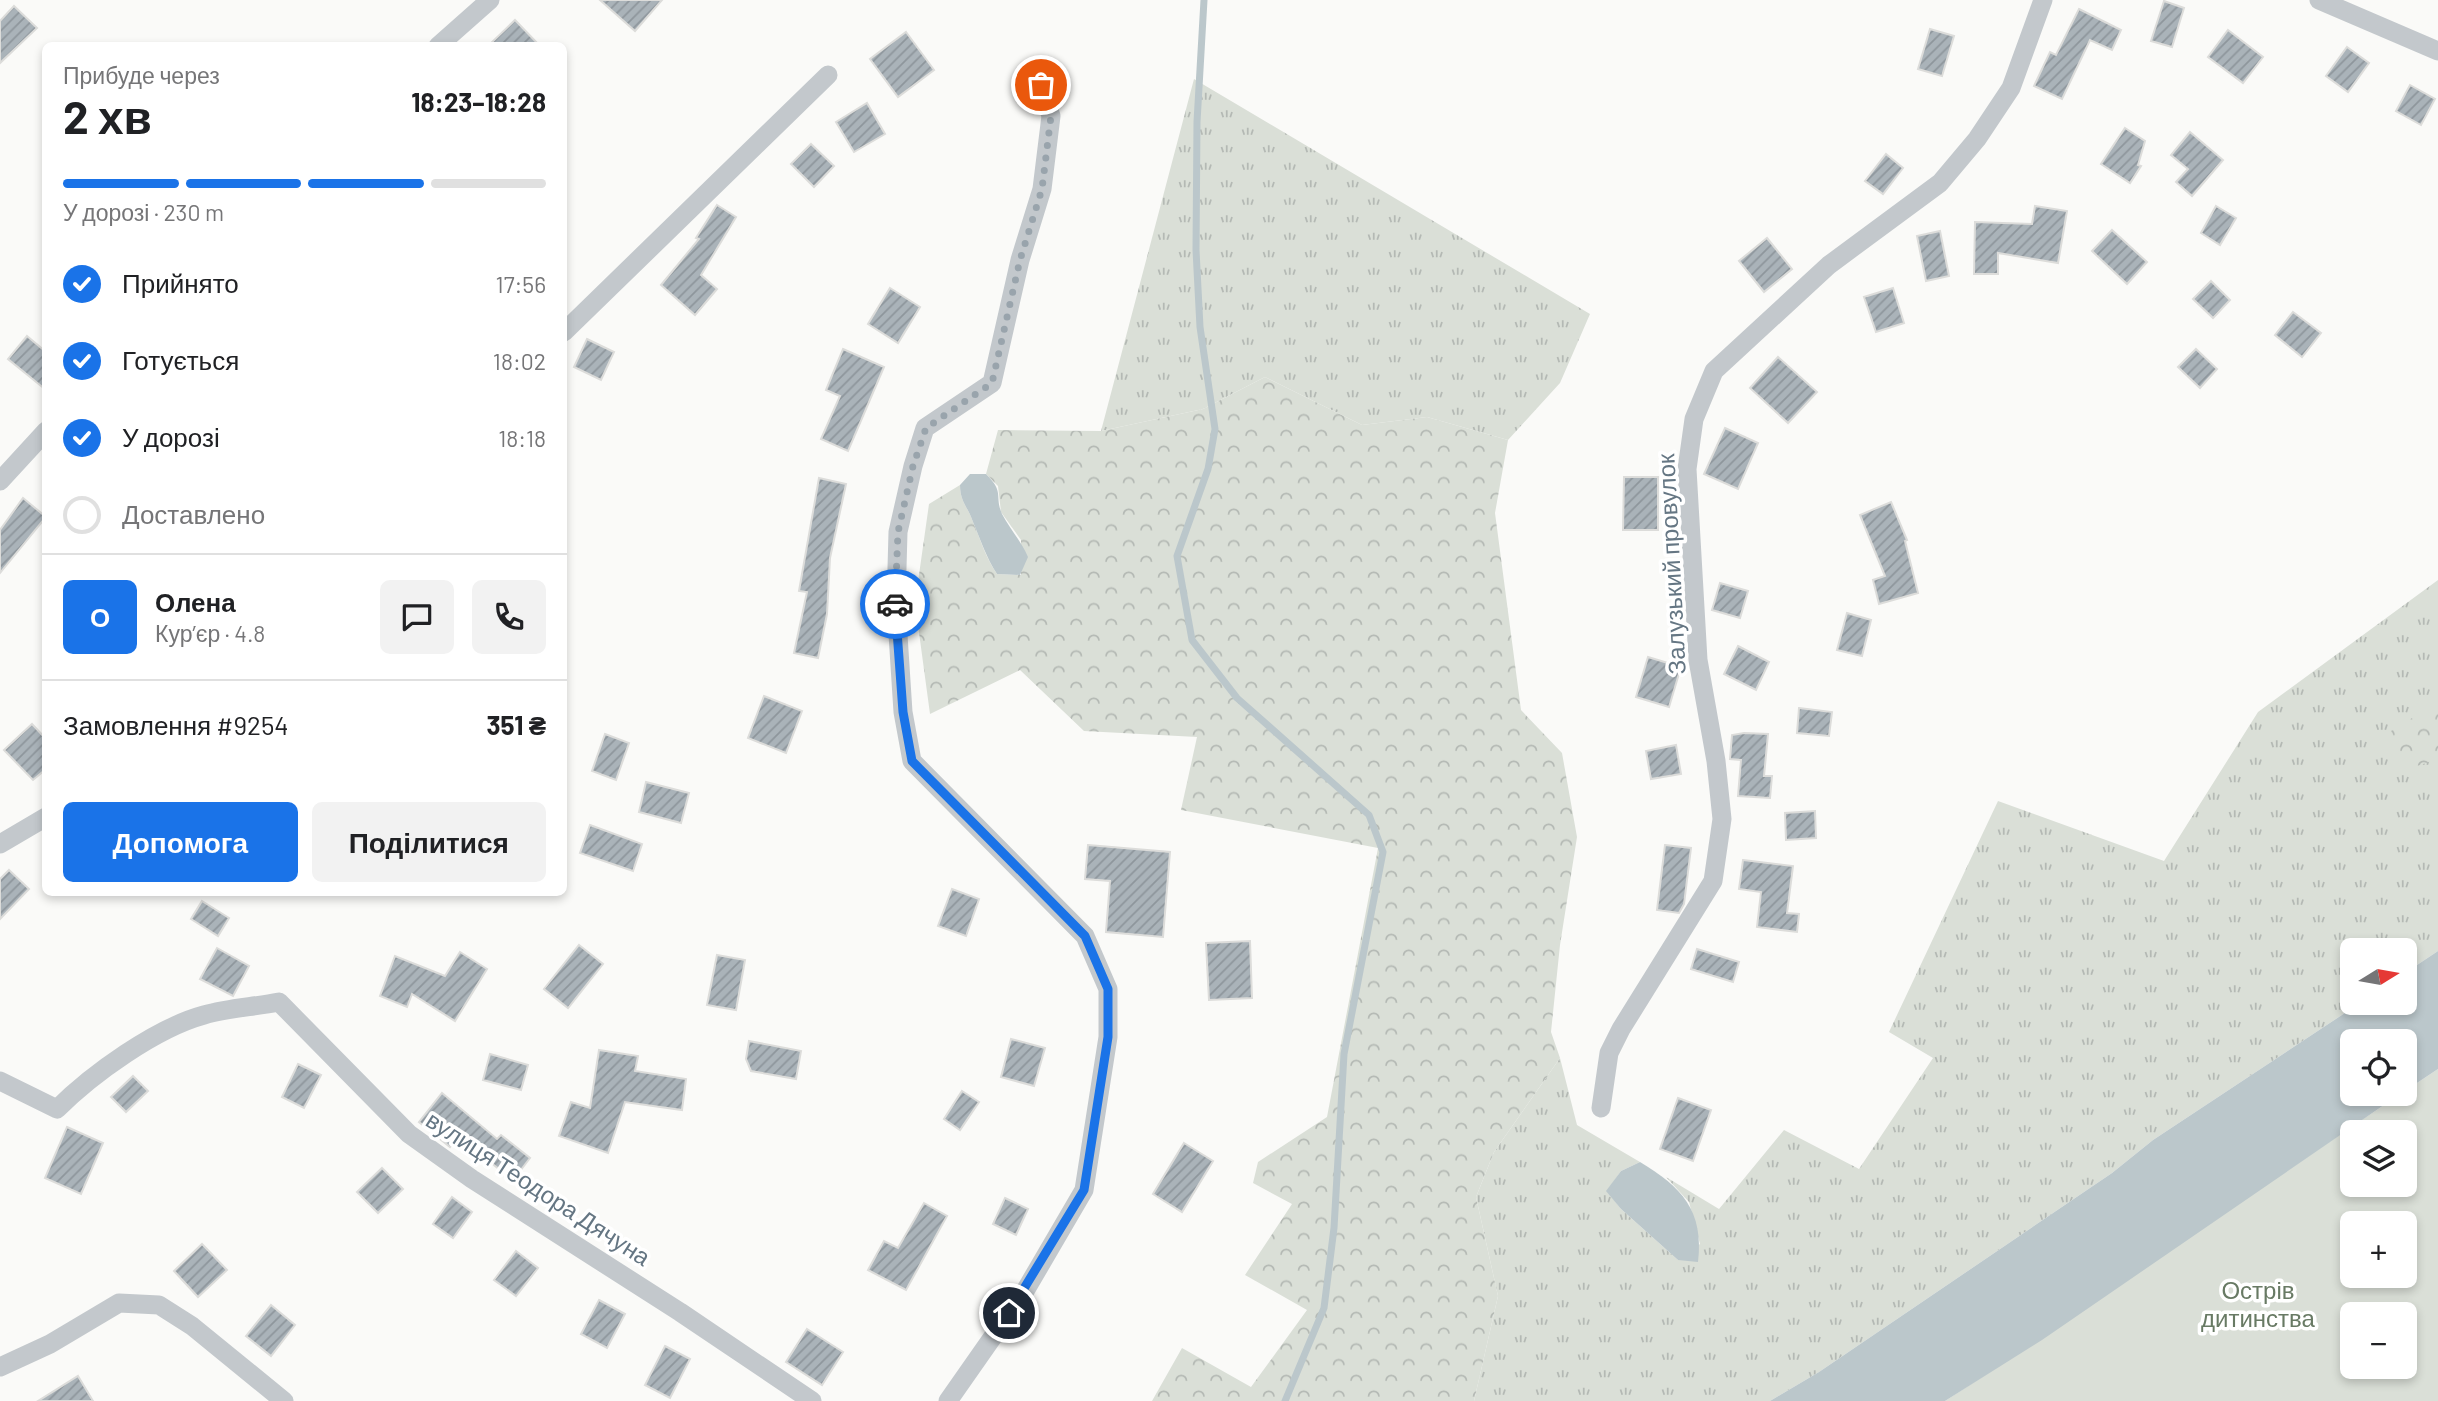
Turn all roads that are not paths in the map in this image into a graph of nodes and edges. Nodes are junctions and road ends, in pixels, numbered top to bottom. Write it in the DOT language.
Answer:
graph roads {
  1 [pos="490,0"];
  2 [pos="2043,0"];
  3 [pos="2319,0"];
  4 [pos="443,42"];
  5 [pos="2438,51"];
  6 [pos="828,75"];
  7 [pos="1041,85"];
  8 [pos="567,329"];
  9 [pos="42,435"];
  10 [pos="0,481"];
  11 [pos="42,819"];
  12 [pos="0,844"];
  13 [pos="0,1081"];
  14 [pos="1601,1108"];
  15 [pos="0,1367"];
  16 [pos="284,1401"];
  17 [pos="812,1401"];
  18 [pos="948,1401"];
  1 -- 4 [label="street"];
  2 -- 14 [label="street, Залузький провулок"];
  3 -- 5 [label="street"];
  6 -- 8 [label="street"];
  7 -- 18 [label="street"];
  9 -- 10 [label="street"];
  11 -- 12 [label="street"];
  13 -- 17 [label="street, вулиця Теодора Дячуна"];
  15 -- 16 [label="street"];
}
